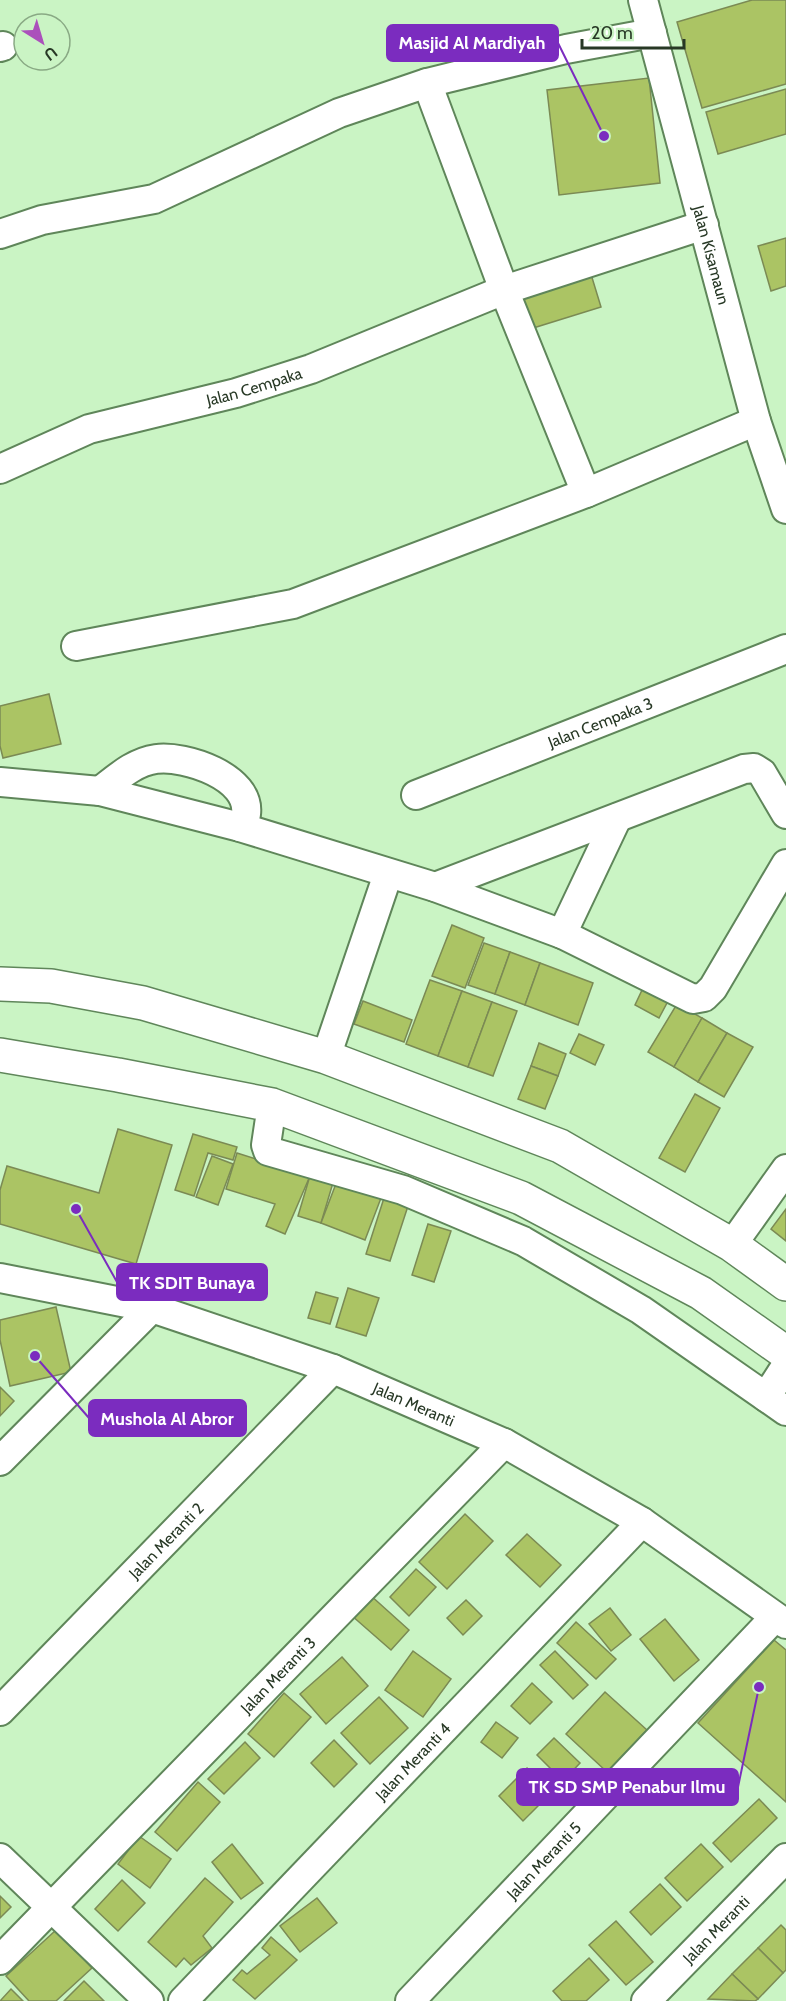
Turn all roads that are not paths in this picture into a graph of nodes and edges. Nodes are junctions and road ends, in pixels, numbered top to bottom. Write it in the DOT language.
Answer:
graph roads {
  1 [pos="643,0"];
  2 [pos="652,33"];
  3 [pos="427,83"];
  4 [pos="704,225"];
  5 [pos="0,234"];
  6 [pos="504,290"];
  7 [pos="756,421"];
  8 [pos="0,469"];
  9 [pos="586,493"];
  10 [pos="786,509"];
  11 [pos="76,646"];
  12 [pos="786,649"];
  13 [pos="0,782"];
  14 [pos="100,791"];
  15 [pos="416,795"];
  16 [pos="786,814"];
  17 [pos="617,818"];
  18 [pos="240,827"];
  19 [pos="786,864"];
  20 [pos="388,874"];
  21 [pos="435,887"];
  22 [pos="562,934"];
  23 [pos="0,984"];
  24 [pos="0,1055"];
  25 [pos="326,1057"];
  26 [pos="272,1105"];
  27 [pos="786,1169"];
  28 [pos="732,1245"];
  29 [pos="0,1278"];
  30 [pos="786,1284"];
  31 [pos="152,1308"];
  32 [pos="786,1353"];
  33 [pos="786,1366"];
  34 [pos="333,1369"];
  35 [pos="776,1404"];
  36 [pos="504,1443"];
  37 [pos="0,1461"];
  38 [pos="642,1522"];
  39 [pos="781,1621"];
  40 [pos="0,1711"];
  41 [pos="0,1858"];
  42 [pos="786,1858"];
  43 [pos="52,1907"];
  44 [pos="0,1960"];
  45 [pos="149,2001"];
  46 [pos="183,2001"];
  47 [pos="410,2001"];
  48 [pos="646,2001"];
  1 -- 2 [label="street, Jalan Kisamaun"];
  2 -- 3 [label="street"];
  2 -- 4 [label="street, Jalan Kisamaun"];
  3 -- 5 [label="street"];
  3 -- 6 [label="street"];
  4 -- 6 [label="street, Jalan Cempaka"];
  4 -- 7 [label="street, Jalan Kisamaun"];
  6 -- 8 [label="street, Jalan Cempaka"];
  6 -- 9 [label="street"];
  7 -- 9 [label="street"];
  7 -- 10 [label="street, Jalan Kisamaun"];
  9 -- 11 [label="street"];
  12 -- 15 [label="street, Jalan Cempaka 3"];
  13 -- 14 [label="street"];
  14 -- 18 [label="street"];
  14 -- 18 [label="street"];
  16 -- 17 [label="street"];
  17 -- 21 [label="street"];
  17 -- 22 [label="street"];
  18 -- 20 [label="street"];
  19 -- 22 [label="street"];
  20 -- 21 [label="street"];
  20 -- 25 [label="street"];
  21 -- 22 [label="street"];
  23 -- 25 [label="street"];
  24 -- 26 [label="street"];
  25 -- 28 [label="street"];
  26 -- 32 [label="street"];
  26 -- 35 [label="street"];
  27 -- 28 [label="street"];
  28 -- 30 [label="street"];
  29 -- 31 [label="street, Jalan Meranti"];
  31 -- 34 [label="street, Jalan Meranti"];
  31 -- 37 [label="street"];
  33 -- 35 [label="street"];
  34 -- 36 [label="street, Jalan Meranti"];
  34 -- 40 [label="street, Jalan Meranti 2"];
  36 -- 38 [label="street, Jalan Meranti"];
  36 -- 43 [label="street, Jalan Meranti 3"];
  38 -- 39 [label="street, Jalan Meranti"];
  38 -- 46 [label="street, Jalan Meranti 4"];
  39 -- 47 [label="street, Jalan Meranti 5"];
  41 -- 43 [label="street"];
  42 -- 48 [label="street, Jalan Meranti"];
  43 -- 44 [label="street, Jalan Meranti 3"];
  43 -- 45 [label="street"];
}
